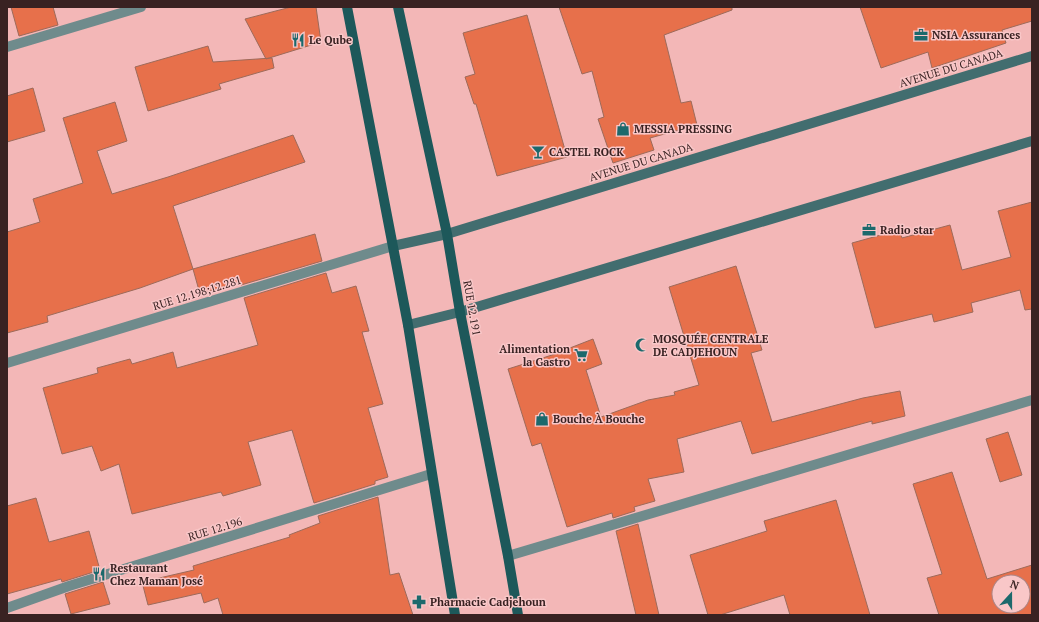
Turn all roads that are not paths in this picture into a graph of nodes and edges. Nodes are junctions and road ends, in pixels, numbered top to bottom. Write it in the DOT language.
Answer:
graph roads {
  1 [pos="141,7"];
  2 [pos="347,7"];
  3 [pos="398,7"];
  4 [pos="7,47"];
  5 [pos="1032,56"];
  6 [pos="1032,141"];
  7 [pos="446,234"];
  8 [pos="393,246"];
  9 [pos="460,312"];
  10 [pos="408,325"];
  11 [pos="7,363"];
  12 [pos="1032,400"];
  13 [pos="432,474"];
  14 [pos="508,556"];
  15 [pos="7,608"];
  16 [pos="454,615"];
  17 [pos="518,615"];
  1 -- 4 [label="street"];
  2 -- 8 [label="main road"];
  3 -- 7 [label="main road, RUE 12.191"];
  5 -- 7 [label="main road, AVENUE DU CANADA"];
  6 -- 9 [label="main road"];
  7 -- 8 [label="main road, AVENUE DU CANADA"];
  7 -- 9 [label="main road, RUE 12.191"];
  8 -- 10 [label="main road"];
  8 -- 11 [label="street, RUE 12.198;12.281"];
  9 -- 10 [label="main road"];
  9 -- 14 [label="main road, RUE 12.191"];
  10 -- 13 [label="main road"];
  12 -- 14 [label="street"];
  13 -- 15 [label="street, RUE 12.196"];
  13 -- 16 [label="main road"];
  14 -- 17 [label="main road, RUE 12.191"];
}
